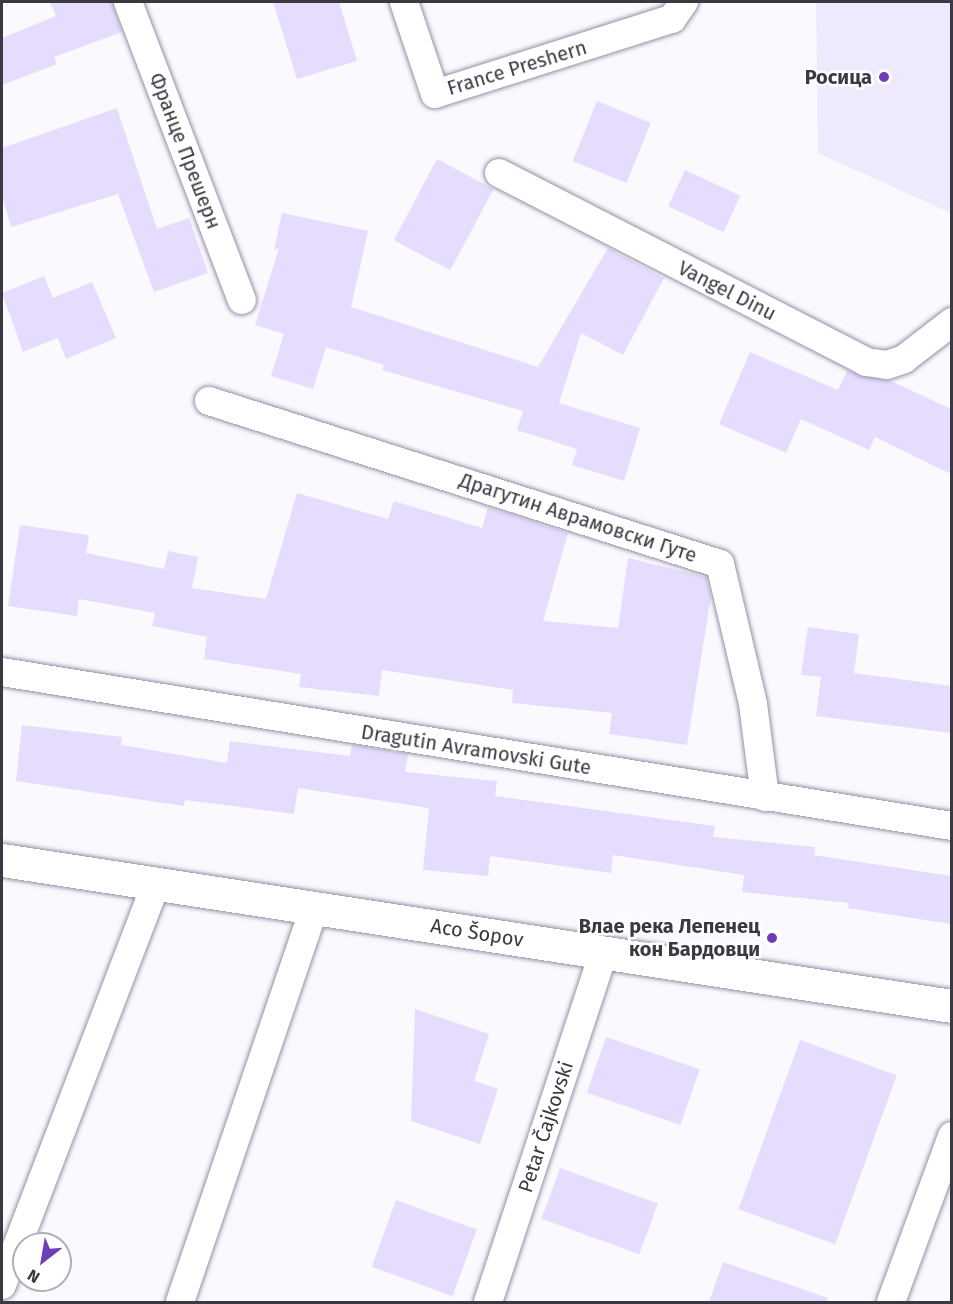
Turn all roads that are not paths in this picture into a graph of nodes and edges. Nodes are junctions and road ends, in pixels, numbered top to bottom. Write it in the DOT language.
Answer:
graph roads {
  1 [pos="128,2"];
  2 [pos="404,2"];
  3 [pos="684,2"];
  4 [pos="499,173"];
  5 [pos="242,300"];
  6 [pos="951,322"];
  7 [pos="209,401"];
  8 [pos="2,672"];
  9 [pos="765,797"];
  10 [pos="951,826"];
  11 [pos="2,860"];
  12 [pos="156,883"];
  13 [pos="315,908"];
  14 [pos="604,952"];
  15 [pos="951,1006"];
  16 [pos="951,1136"];
  17 [pos="2,1285"];
  18 [pos="180,1302"];
  19 [pos="488,1302"];
  20 [pos="891,1302"];
  1 -- 5 [label="street, Франце Прешерн"];
  2 -- 3 [label="street, France Preshern"];
  4 -- 6 [label="street, Vangel Dinu"];
  7 -- 9 [label="street, Драгутин Аврамовски Гуте"];
  8 -- 9 [label="street, Dragutin Avramovski Gute"];
  9 -- 10 [label="street, Dragutin Avramovski Gute"];
  11 -- 12 [label="street, Aco Šopov"];
  12 -- 13 [label="street, Aco Šopov"];
  12 -- 17 [label="street"];
  13 -- 14 [label="street, Aco Šopov"];
  13 -- 18 [label="street"];
  14 -- 15 [label="street, Aco Šopov"];
  14 -- 19 [label="street, Petar Čajkovski"];
  16 -- 20 [label="street"];
}
